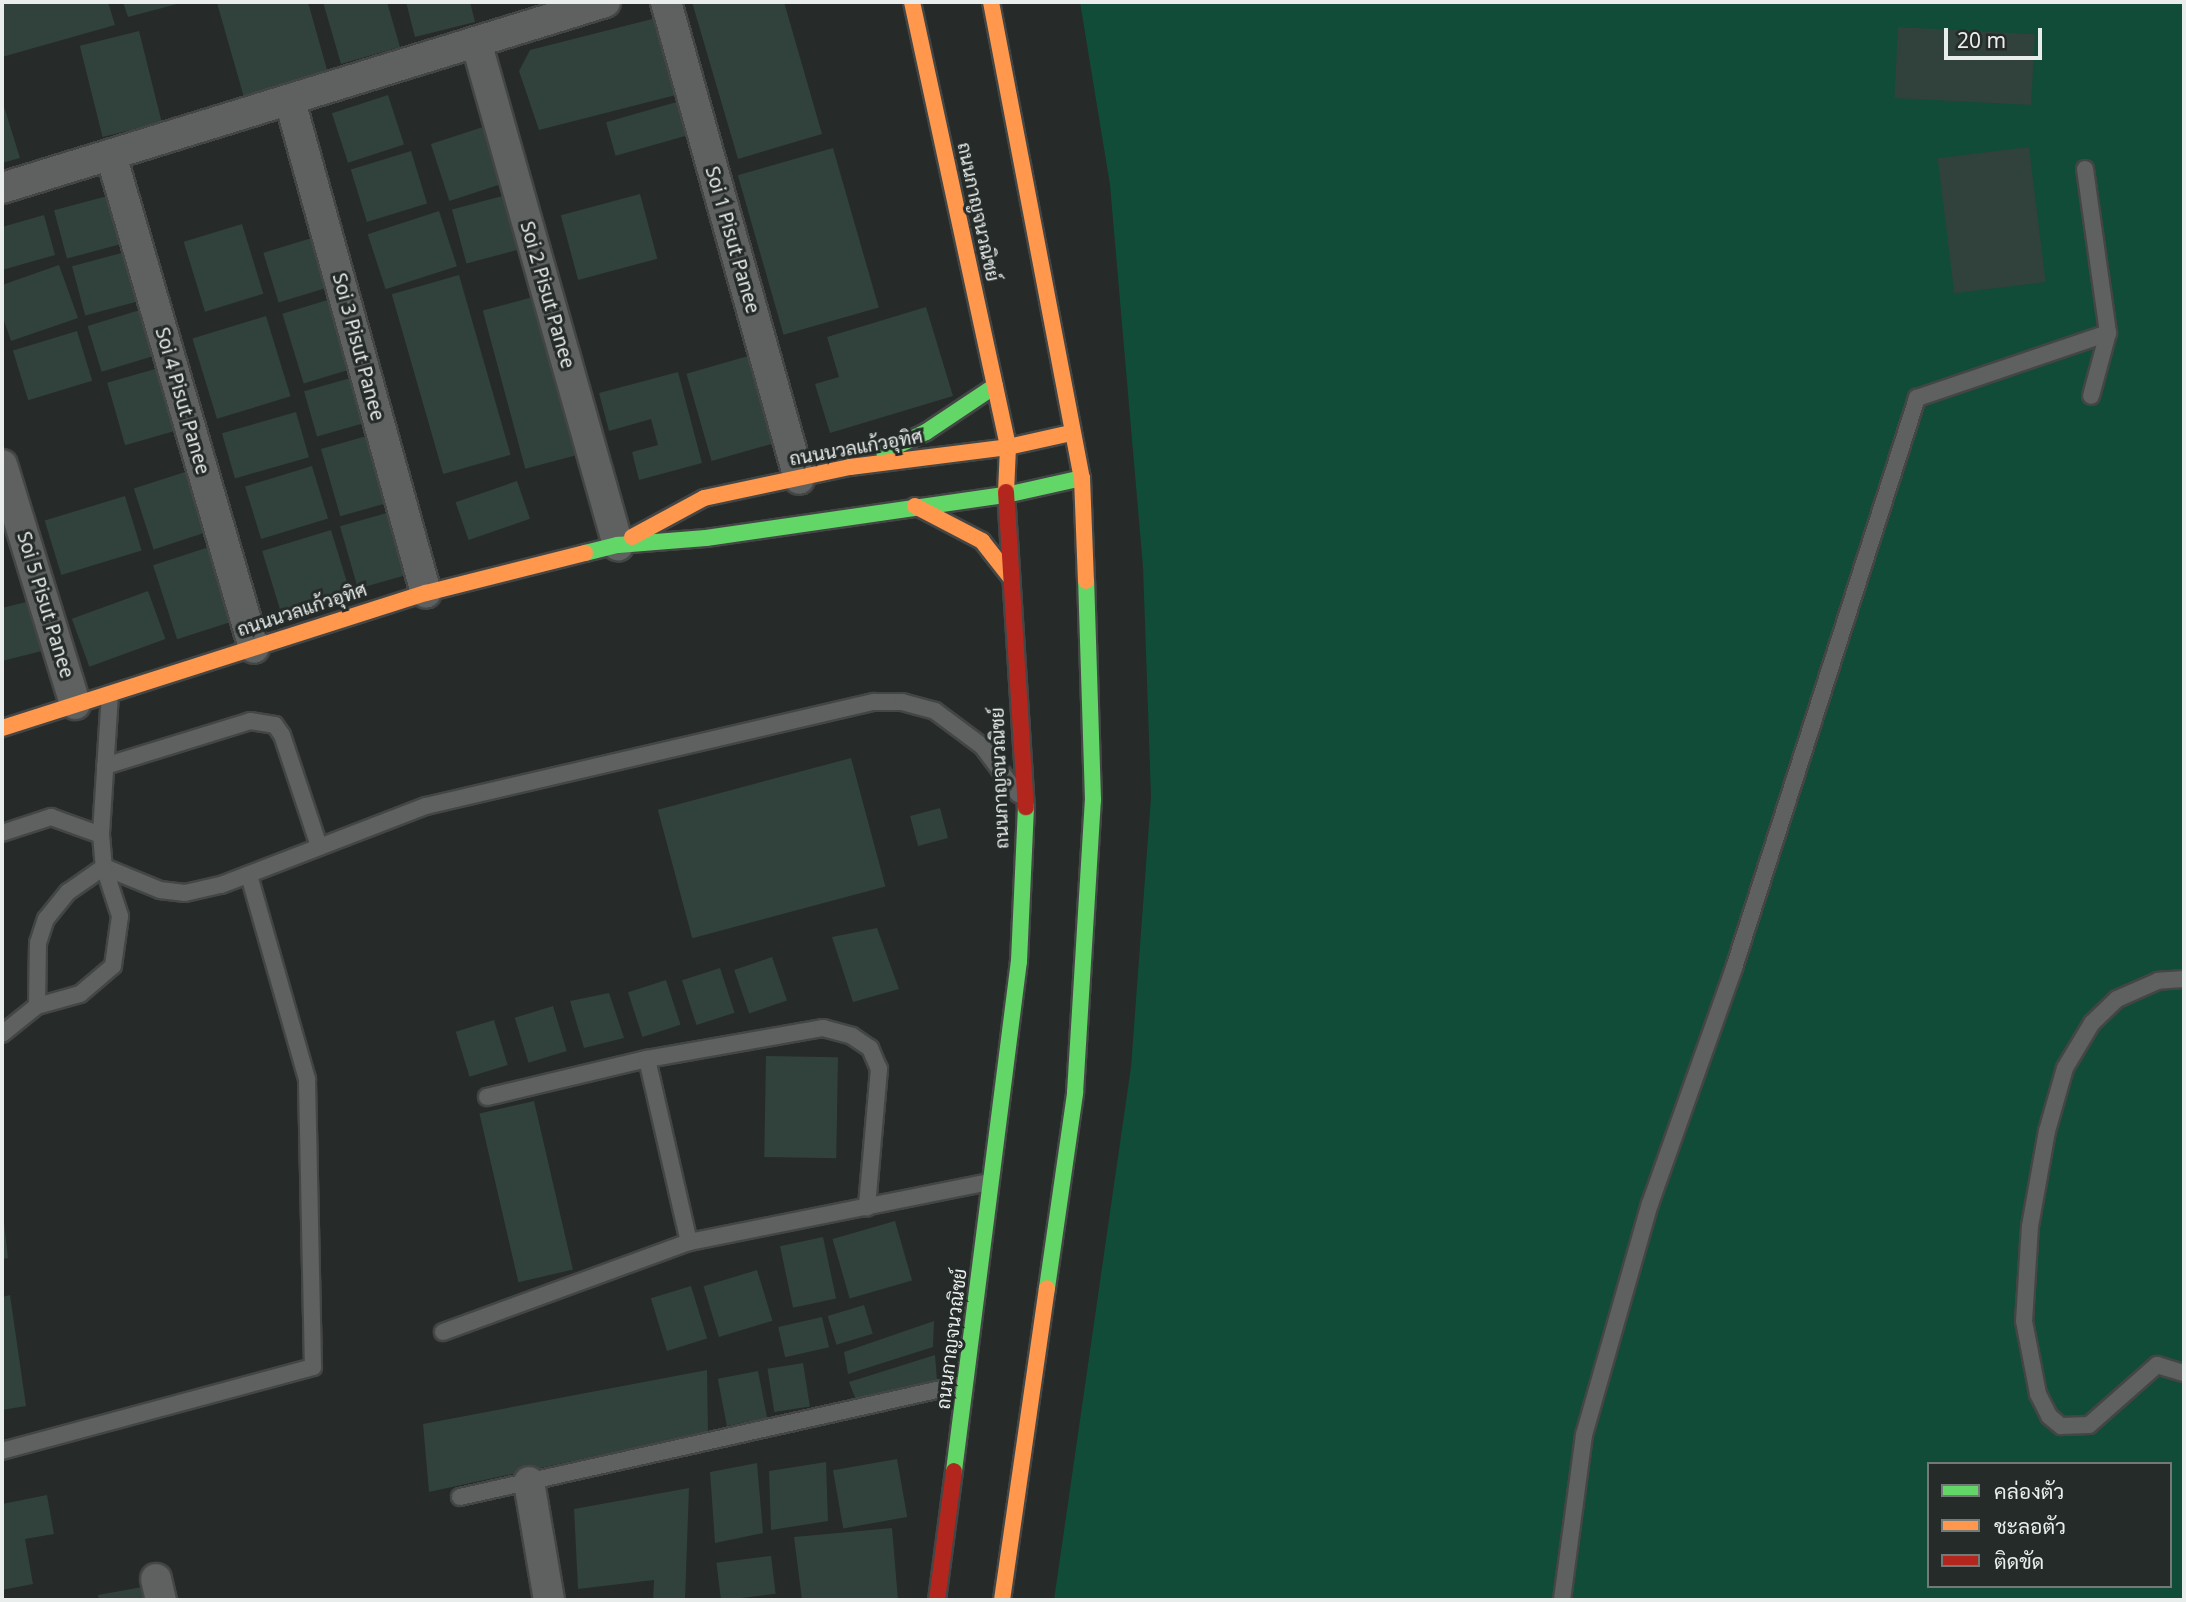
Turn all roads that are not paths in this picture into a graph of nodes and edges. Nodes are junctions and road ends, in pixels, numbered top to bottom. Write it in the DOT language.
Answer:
graph roads {
  1 [pos="606,2"];
  2 [pos="666,2"];
  3 [pos="912,2"];
  4 [pos="991,2"];
  5 [pos="477,45"];
  6 [pos="290,101"];
  7 [pos="111,155"];
  8 [pos="2085,169"];
  9 [pos="2,188"];
  10 [pos="2108,333"];
  11 [pos="995,386"];
  12 [pos="2091,396"];
  13 [pos="1071,433"];
  14 [pos="1008,447"];
  15 [pos="2,466"];
  16 [pos="850,467"];
  17 [pos="1082,478"];
  18 [pos="799,479"];
  19 [pos="1006,495"];
  20 [pos="915,506"];
  21 [pos="618,545"];
  22 [pos="1011,578"];
  23 [pos="426,593"];
  24 [pos="254,648"];
  25 [pos="110,694"];
  26 [pos="75,704"];
  27 [pos="2,728"];
  28 [pos="106,766"];
  29 [pos="1026,804"];
  30 [pos="2,833"];
  31 [pos="101,835"];
  32 [pos="319,846"];
  33 [pos="104,867"];
  34 [pos="249,875"];
  35 [pos="2184,979"];
  36 [pos="37,1006"];
  37 [pos="2,1034"];
  38 [pos="647,1059"];
  39 [pos="488,1097"];
  40 [pos="993,1182"];
  41 [pos="867,1207"];
  42 [pos="689,1242"];
  43 [pos="443,1332"];
  44 [pos="2184,1373"];
  45 [pos="968,1383"];
  46 [pos="2,1451"];
  47 [pos="529,1482"];
  48 [pos="460,1497"];
  49 [pos="549,1600"];
  50 [pos="937,1600"];
  51 [pos="1002,1600"];
  52 [pos="1562,1600"];
  1 -- 5 [label="street"];
  2 -- 18 [label="street, Soi 1 Pisut Panee"];
  3 -- 11 [label="main road, ถนนกาญจนวณิชย์"];
  4 -- 13 [label="main road"];
  5 -- 6 [label="street"];
  5 -- 21 [label="street, Soi 2 Pisut Panee"];
  6 -- 7 [label="street"];
  6 -- 23 [label="street, Soi 3 Pisut Panee"];
  7 -- 9 [label="street"];
  7 -- 24 [label="street, Soi 4 Pisut Panee"];
  8 -- 10 [label="lane"];
  10 -- 12 [label="lane"];
  10 -- 52 [label="lane"];
  11 -- 14 [label="main road, ถนนกาญจนวณิชย์"];
  11 -- 16 [label="main road"];
  13 -- 14 [label="main road, ถนนนวลแก้วอุทิศ"];
  13 -- 17 [label="main road"];
  14 -- 16 [label="main road, ถนนนวลแก้วอุทิศ"];
  14 -- 19 [label="main road, ถนนกาญจนวณิชย์"];
  15 -- 26 [label="street, Soi 5 Pisut Panee"];
  16 -- 18 [label="main road, ถนนนวลแก้วอุทิศ"];
  17 -- 19 [label="main road, ถนนนวลแก้วอุทิศ"];
  17 -- 51 [label="main road"];
  18 -- 21 [label="main road, ถนนนวลแก้วอุทิศ"];
  19 -- 20 [label="main road, ถนนนวลแก้วอุทิศ"];
  19 -- 22 [label="main road, ถนนกาญจนวณิชย์"];
  20 -- 21 [label="main road, ถนนนวลแก้วอุทิศ"];
  20 -- 22 [label="main road"];
  21 -- 23 [label="main road, ถนนนวลแก้วอุทิศ"];
  22 -- 29 [label="main road, ถนนกาญจนวณิชย์"];
  23 -- 24 [label="main road, ถนนนวลแก้วอุทิศ"];
  24 -- 25 [label="main road, ถนนนวลแก้วอุทิศ"];
  25 -- 26 [label="main road, ถนนนวลแก้วอุทิศ"];
  25 -- 28 [label="lane"];
  26 -- 27 [label="main road, ถนนนวลแก้วอุทิศ"];
  28 -- 31 [label="lane"];
  28 -- 32 [label="lane"];
  29 -- 32 [label="lane"];
  29 -- 40 [label="main road, ถนนกาญจนวณิชย์"];
  30 -- 31 [label="lane"];
  31 -- 33 [label="lane"];
  32 -- 34 [label="lane"];
  33 -- 34 [label="lane"];
  33 -- 36 [label="lane"];
  33 -- 36 [label="lane"];
  34 -- 46 [label="lane"];
  35 -- 44 [label="lane"];
  36 -- 37 [label="lane"];
  38 -- 39 [label="lane"];
  38 -- 41 [label="lane"];
  38 -- 42 [label="lane"];
  40 -- 41 [label="lane"];
  40 -- 45 [label="main road, ถนนกาญจนวณิชย์"];
  41 -- 42 [label="lane"];
  42 -- 43 [label="lane"];
  45 -- 47 [label="lane"];
  45 -- 50 [label="main road, ถนนกาญจนวณิชย์"];
  47 -- 48 [label="lane"];
  47 -- 49 [label="street"];
}
